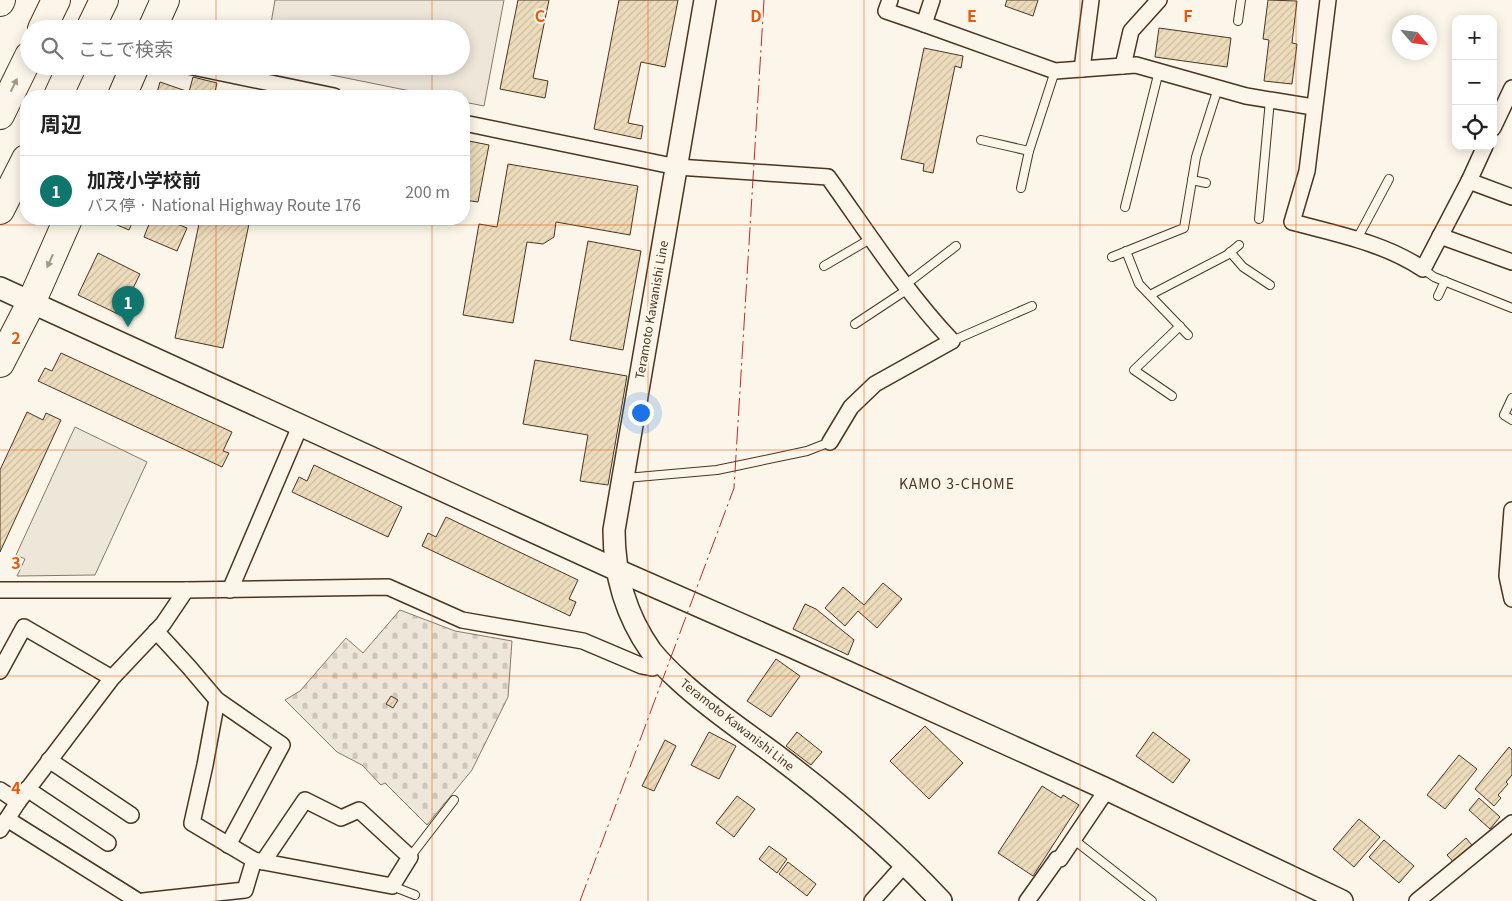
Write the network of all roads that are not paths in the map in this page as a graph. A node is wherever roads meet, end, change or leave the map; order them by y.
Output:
1 (56, 0) edge
2 (104, 0) edge
3 (164, 0) edge
4 (705, 0) edge
5 (890, 0) edge
6 (932, 0) edge
7 (1091, 0) edge
8 (1158, 0) edge
9 (1241, 0) edge
10 (1328, 0) edge
11 (46, 20) edge
12 (94, 20) edge
13 (156, 20) edge
14 (1238, 21) dead end
15 (924, 24) junction
16 (1123, 66) junction
17 (1082, 69) junction
18 (1056, 71) junction
19 (1160, 71) junction
20 (20, 74) edge
21 (68, 75) edge
22 (131, 75) edge
23 (232, 75) edge
24 (1218, 88) junction
25 (1512, 88) edge
26 (61, 90) edge
27 (125, 90) edge
28 (305, 90) edge
29 (1270, 100) junction
30 (1314, 107) junction
31 (0, 115) edge
32 (1497, 120) edge
33 (470, 124) edge
34 (981, 140) dead end
35 (1483, 150) edge
36 (1029, 151) junction
37 (677, 167) junction
38 (20, 171) edge
39 (1389, 179) dead end
40 (1192, 180) junction
41 (1469, 181) junction
42 (1206, 183) dead end
43 (1021, 188) dead end
44 (1512, 197) edge
45 (1125, 207) dead end
46 (0, 210) edge
47 (1258, 218) dead end
48 (64, 225) edge
49 (1440, 236) junction
50 (872, 238) junction
51 (1357, 239) junction
52 (1239, 244) dead end
53 (956, 246) dead end
54 (1126, 251) junction
55 (1230, 252) junction
56 (1112, 257) dead end
57 (1512, 262) edge
58 (824, 266) dead end
59 (1423, 269) junction
60 (1445, 281) junction
61 (1270, 285) dead end
62 (907, 287) junction
63 (14, 295) edge
64 (1150, 295) junction
65 (1438, 296) dead end
66 (1032, 306) dead end
67 (1512, 308) edge
68 (855, 324) dead end
69 (1180, 326) junction
70 (1188, 335) dead end
71 (952, 341) junction
72 (0, 363) edge
73 (1172, 396) dead end
74 (1512, 398) edge
75 (1512, 420) edge
76 (301, 424) junction
77 (830, 442) joint
78 (622, 478) junction
79 (1512, 510) edge
80 (617, 570) junction
81 (1509, 572) edge
82 (0, 590) edge
83 (186, 590) junction
84 (230, 590) junction
85 (1512, 599) edge
86 (156, 631) junction
87 (663, 665) junction
88 (0, 672) edge
89 (112, 678) junction
90 (217, 700) junction
91 (49, 760) junction
92 (1104, 788) junction
93 (28, 789) junction
94 (0, 790) edge
95 (454, 800) dead end
96 (18, 802) junction
97 (130, 815) dead end
98 (1512, 823) edge
99 (4, 824) edge
100 (1073, 838) junction
101 (108, 843) dead end
102 (228, 845) junction
103 (410, 857) junction
104 (258, 861) junction
105 (905, 864) junction
106 (392, 886) junction
107 (415, 894) dead end
108 (138, 901) edge
109 (143, 901) edge
110 (872, 901) edge
111 (940, 901) edge
112 (1027, 901) edge
113 (1152, 901) edge
114 (1342, 901) edge
115 (1417, 901) edge

1 - 11 highway
2 - 12 highway
3 - 13 highway
4 - 37 street, Teramoto Kawanishi Line
5 - 15 street
6 - 15 street
7 - 17 street
8 - 16 street
9 - 14 lane
10 - 30 street
15 - 18 street
16 - 17 street
16 - 19 street
17 - 18 street
18 - 36 lane
19 - 24 street
19 - 45 lane
31 -> 20 highway
21 - 26 highway
22 - 27 highway
23 - 28 street
24 - 29 street
24 - 40 lane
25 - 32 street
29 - 30 street
29 - 47 lane
30 - 51 street
33 - 37 street
34 - 36 lane
35 - 41 street
36 - 43 lane
37 - 50 street
37 - 78 street, Teramoto Kawanishi Line
38 - 46 highway
39 - 51 lane
40 - 42 lane
40 - 54 lane
41 - 44 street
41 - 49 street
48 -> 63 highway
49 - 57 street
49 - 59 street
50 - 58 lane
50 - 62 street
51 - 59 street
52 - 55 lane
53 - 62 lane
54 - 56 lane
54 - 64 lane
55 - 61 lane
55 - 64 lane
59 - 60 lane
60 - 65 lane
60 - 67 lane
62 - 68 lane
62 - 71 street
63 - 72 highway
63 - 76 street
64 - 69 lane
66 - 71 lane
69 - 70 lane
69 - 73 lane
71 - 77 street
74 - 75 lane
76 - 80 street
76 - 84 street
77 - 78 lane
78 - 80 street, Teramoto Kawanishi Line
79 - 81 street
80 - 87 street, Teramoto Kawanishi Line
80 - 92 street
81 - 85 street
82 - 83 street
83 - 84 street
83 - 86 street
84 - 87 street
86 - 89 street
86 - 90 street
87 - 105 street, Teramoto Kawanishi Line
88 - 89 street
89 - 91 street
90 - 102 street
90 - 102 street
91 - 93 street
91 - 97 street
92 - 100 street
92 - 114 street
93 - 96 street
93 - 101 street
94 - 96 street
95 - 103 lane
96 - 99 street
98 - 115 street
99 - 108 street
100 - 112 street
100 - 113 lane
102 - 104 street
103 - 104 street
103 - 106 street
104 - 106 street
104 - 109 street
105 - 110 street
105 - 111 street, Teramoto Kawanishi Line
106 - 107 lane

